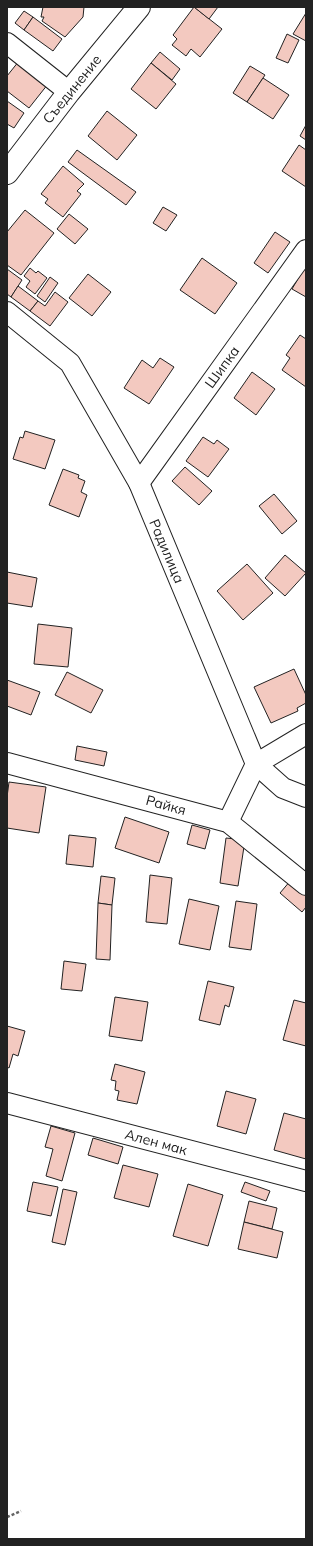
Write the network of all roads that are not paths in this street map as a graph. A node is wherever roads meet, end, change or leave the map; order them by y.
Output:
1 (139, 7) edge
2 (7, 43) edge
3 (68, 92) junction
4 (7, 173) edge
5 (306, 250) edge
6 (7, 312) edge
7 (138, 483) junction
8 (306, 734) edge
9 (7, 763) edge
10 (256, 764) junction
11 (306, 797) edge
12 (228, 822) junction
13 (306, 885) edge
14 (7, 1103) edge
15 (306, 1182) edge

1 - 3 street, Съединение
2 - 3 street
3 - 4 street, Съединение
5 - 7 street, Шипка
6 - 7 street, Радилица
7 - 10 street, Радилица
8 - 10 street
9 - 12 street, Райкя
10 - 11 street, Радилица
10 - 12 street
12 - 13 street, Райкя
14 - 15 street, Ален мак

